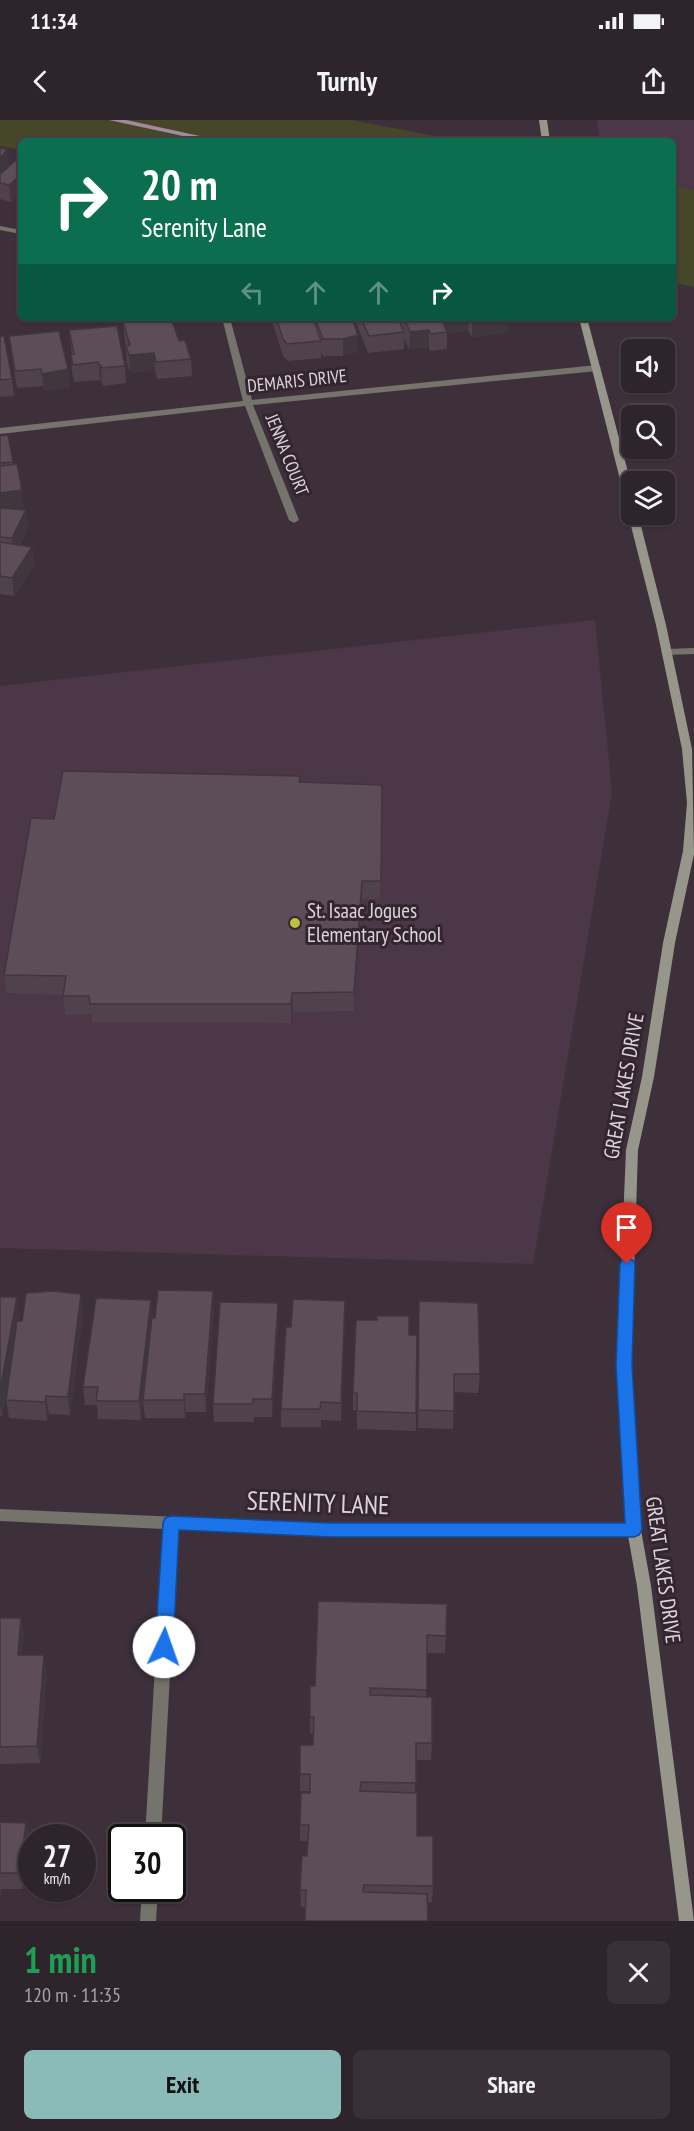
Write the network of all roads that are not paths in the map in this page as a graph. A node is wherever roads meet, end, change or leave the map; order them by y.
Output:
1 (543, 120) edge
2 (546, 138) edge
3 (0, 228) edge
4 (18, 231) edge
5 (227, 321) edge
6 (584, 321) edge
7 (597, 368) junction
8 (248, 403) junction
9 (0, 431) edge
10 (623, 471) edge
11 (294, 520) dead end
12 (636, 525) edge
13 (666, 651) junction
14 (694, 651) edge
15 (0, 1515) edge
16 (171, 1523) junction
17 (634, 1530) junction
18 (154, 1824) edge
19 (149, 1902) edge
20 (148, 1921) edge
21 (687, 1921) edge

1 - 2 street
3 - 4 street
5 - 8 street, JENNA COURT
6 - 7 street
7 - 8 street, DEMARIS DRIVE
7 - 10 street
8 - 9 street, DEMARIS DRIVE
8 - 11 street, JENNA COURT
12 - 13 street, GREAT LAKES DRIVE
13 - 14 street
13 - 17 street, GREAT LAKES DRIVE
15 - 16 street, SERENITY LANE
16 - 17 street, SERENITY LANE
16 - 18 street
17 - 21 street, GREAT LAKES DRIVE
19 - 20 street

